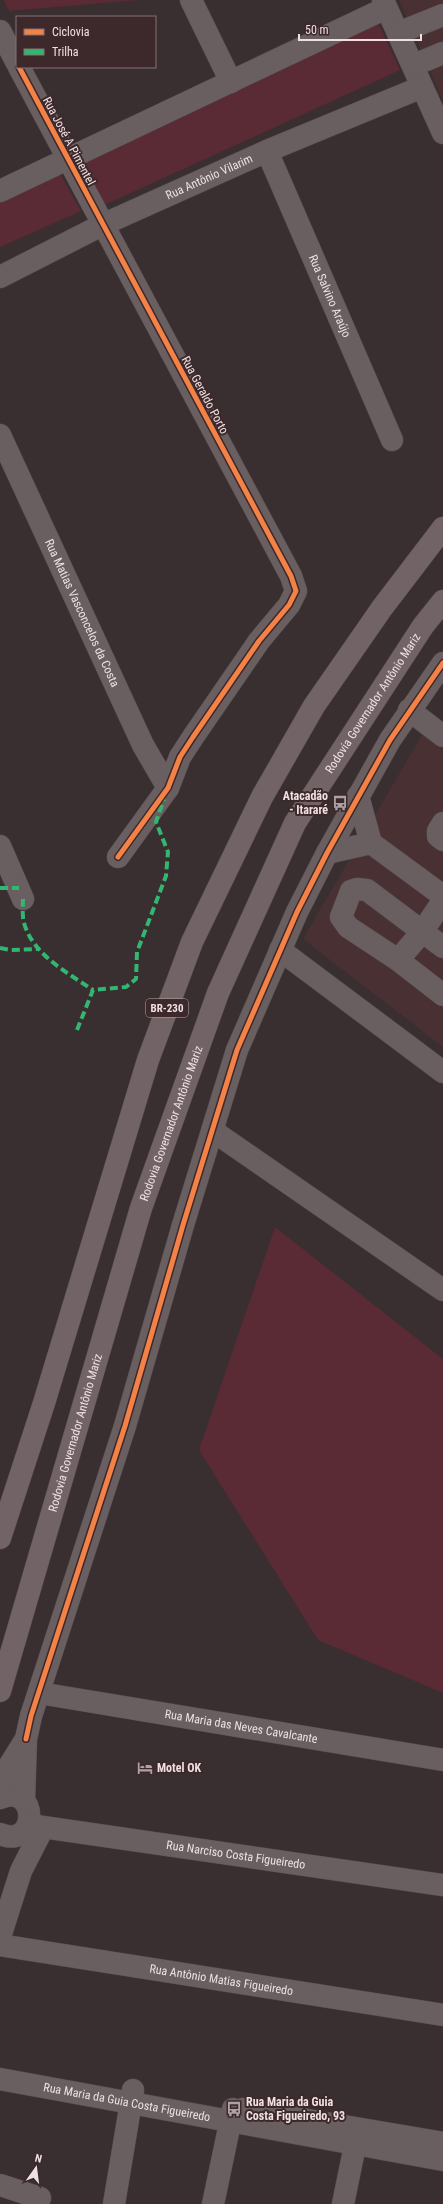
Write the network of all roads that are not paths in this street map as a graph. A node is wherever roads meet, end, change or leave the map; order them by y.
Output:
1 (191, 0) edge
2 (384, 4) edge
3 (443, 15) edge
4 (0, 30) edge
5 (398, 33) junction
6 (443, 53) edge
7 (16, 61) edge
8 (414, 65) junction
9 (20, 68) edge
10 (231, 82) junction
11 (422, 87) junction
12 (443, 133) edge
13 (268, 151) junction
14 (67, 160) junction
15 (0, 191) edge
16 (102, 225) junction
17 (0, 277) edge
18 (0, 435) edge
19 (392, 440) dead end
20 (443, 528) edge
21 (443, 601) edge
22 (443, 663) edge
23 (409, 710) junction
24 (443, 736) edge
25 (168, 788) junction
26 (358, 796) junction
27 (443, 823) edge
28 (443, 840) edge
29 (371, 843) junction
30 (0, 846) edge
31 (327, 853) junction
32 (118, 857) dead end
33 (14, 892) edge
34 (443, 896) edge
35 (443, 901) edge
36 (422, 932) junction
37 (443, 947) edge
38 (280, 950) junction
39 (398, 960) junction
40 (443, 995) edge
41 (443, 1072) edge
42 (213, 1131) junction
43 (443, 1290) edge
44 (0, 1538) edge
45 (0, 1691) edge
46 (39, 1693) junction
47 (443, 1760) edge
48 (9, 1798) edge
49 (17, 1834) edge
50 (443, 1885) edge
51 (0, 1937) edge
52 (0, 1945) edge
53 (443, 2015) edge
54 (0, 2063) edge
55 (0, 2079) edge
56 (132, 2097) junction
57 (231, 2115) junction
58 (357, 2136) junction
59 (443, 2143) edge
60 (443, 2160) edge
61 (0, 2185) edge
62 (40, 2198) dead end
63 (114, 2204) edge
64 (213, 2204) edge
65 (343, 2204) edge

1 - 10 street
2 - 5 street
2 - 10 street
3 - 5 street
4 - 7 street
5 - 8 street
6 - 8 street
8 - 11 street
9 - 14 street, Rua José A Pimentel
10 - 14 street
11 - 12 street
11 - 13 street, Rua Antônio Vilarim
13 - 16 street, Rua Antônio Vilarim
13 - 19 street, Rua Salvino Araújo
14 - 15 street
14 - 16 street, Rua José A Pimentel
16 - 17 street, Rua Antônio Vilarim
16 - 25 street, Rua Geraldo Porto
18 - 25 street, Rua Matias Vasconcelos da Costa
20 - 44 highway, BR-230
21 - 45 highway, Rodovia Governador Antônio Mariz
22 - 23 street
23 - 24 street
23 - 26 street
25 - 32 street
26 - 29 street
26 - 31 street
27 - 28 street
29 - 31 street
29 - 34 street
30 - 33 street
31 - 38 street
35 - 36 street
36 - 37 street
36 - 39 street
36 - 39 street
38 - 41 street
38 - 42 street
39 - 40 street
42 - 43 street
42 - 46 street
46 - 47 street, Rua Maria das Neves Cavalcante
46 - 48 street
48 - 49 street
49 - 50 street, Rua Narciso Costa Figueiredo
49 - 51 street
52 - 53 street, Rua Antônio Matias Figueiredo
54 - 56 street, Rua Maria da Guia Costa Figueiredo
55 - 56 street, Rua Maria da Guia Costa Figueiredo
56 - 57 street, Rua Maria da Guia Costa Figueiredo
56 - 63 street
57 - 58 street, Rua Maria da Guia Costa Figueiredo
57 - 64 street
58 - 59 street, Rua Maria da Guia Costa Figueiredo
58 - 60 street, Rua Maria da Guia Costa Figueiredo
58 - 65 street
61 - 62 street

